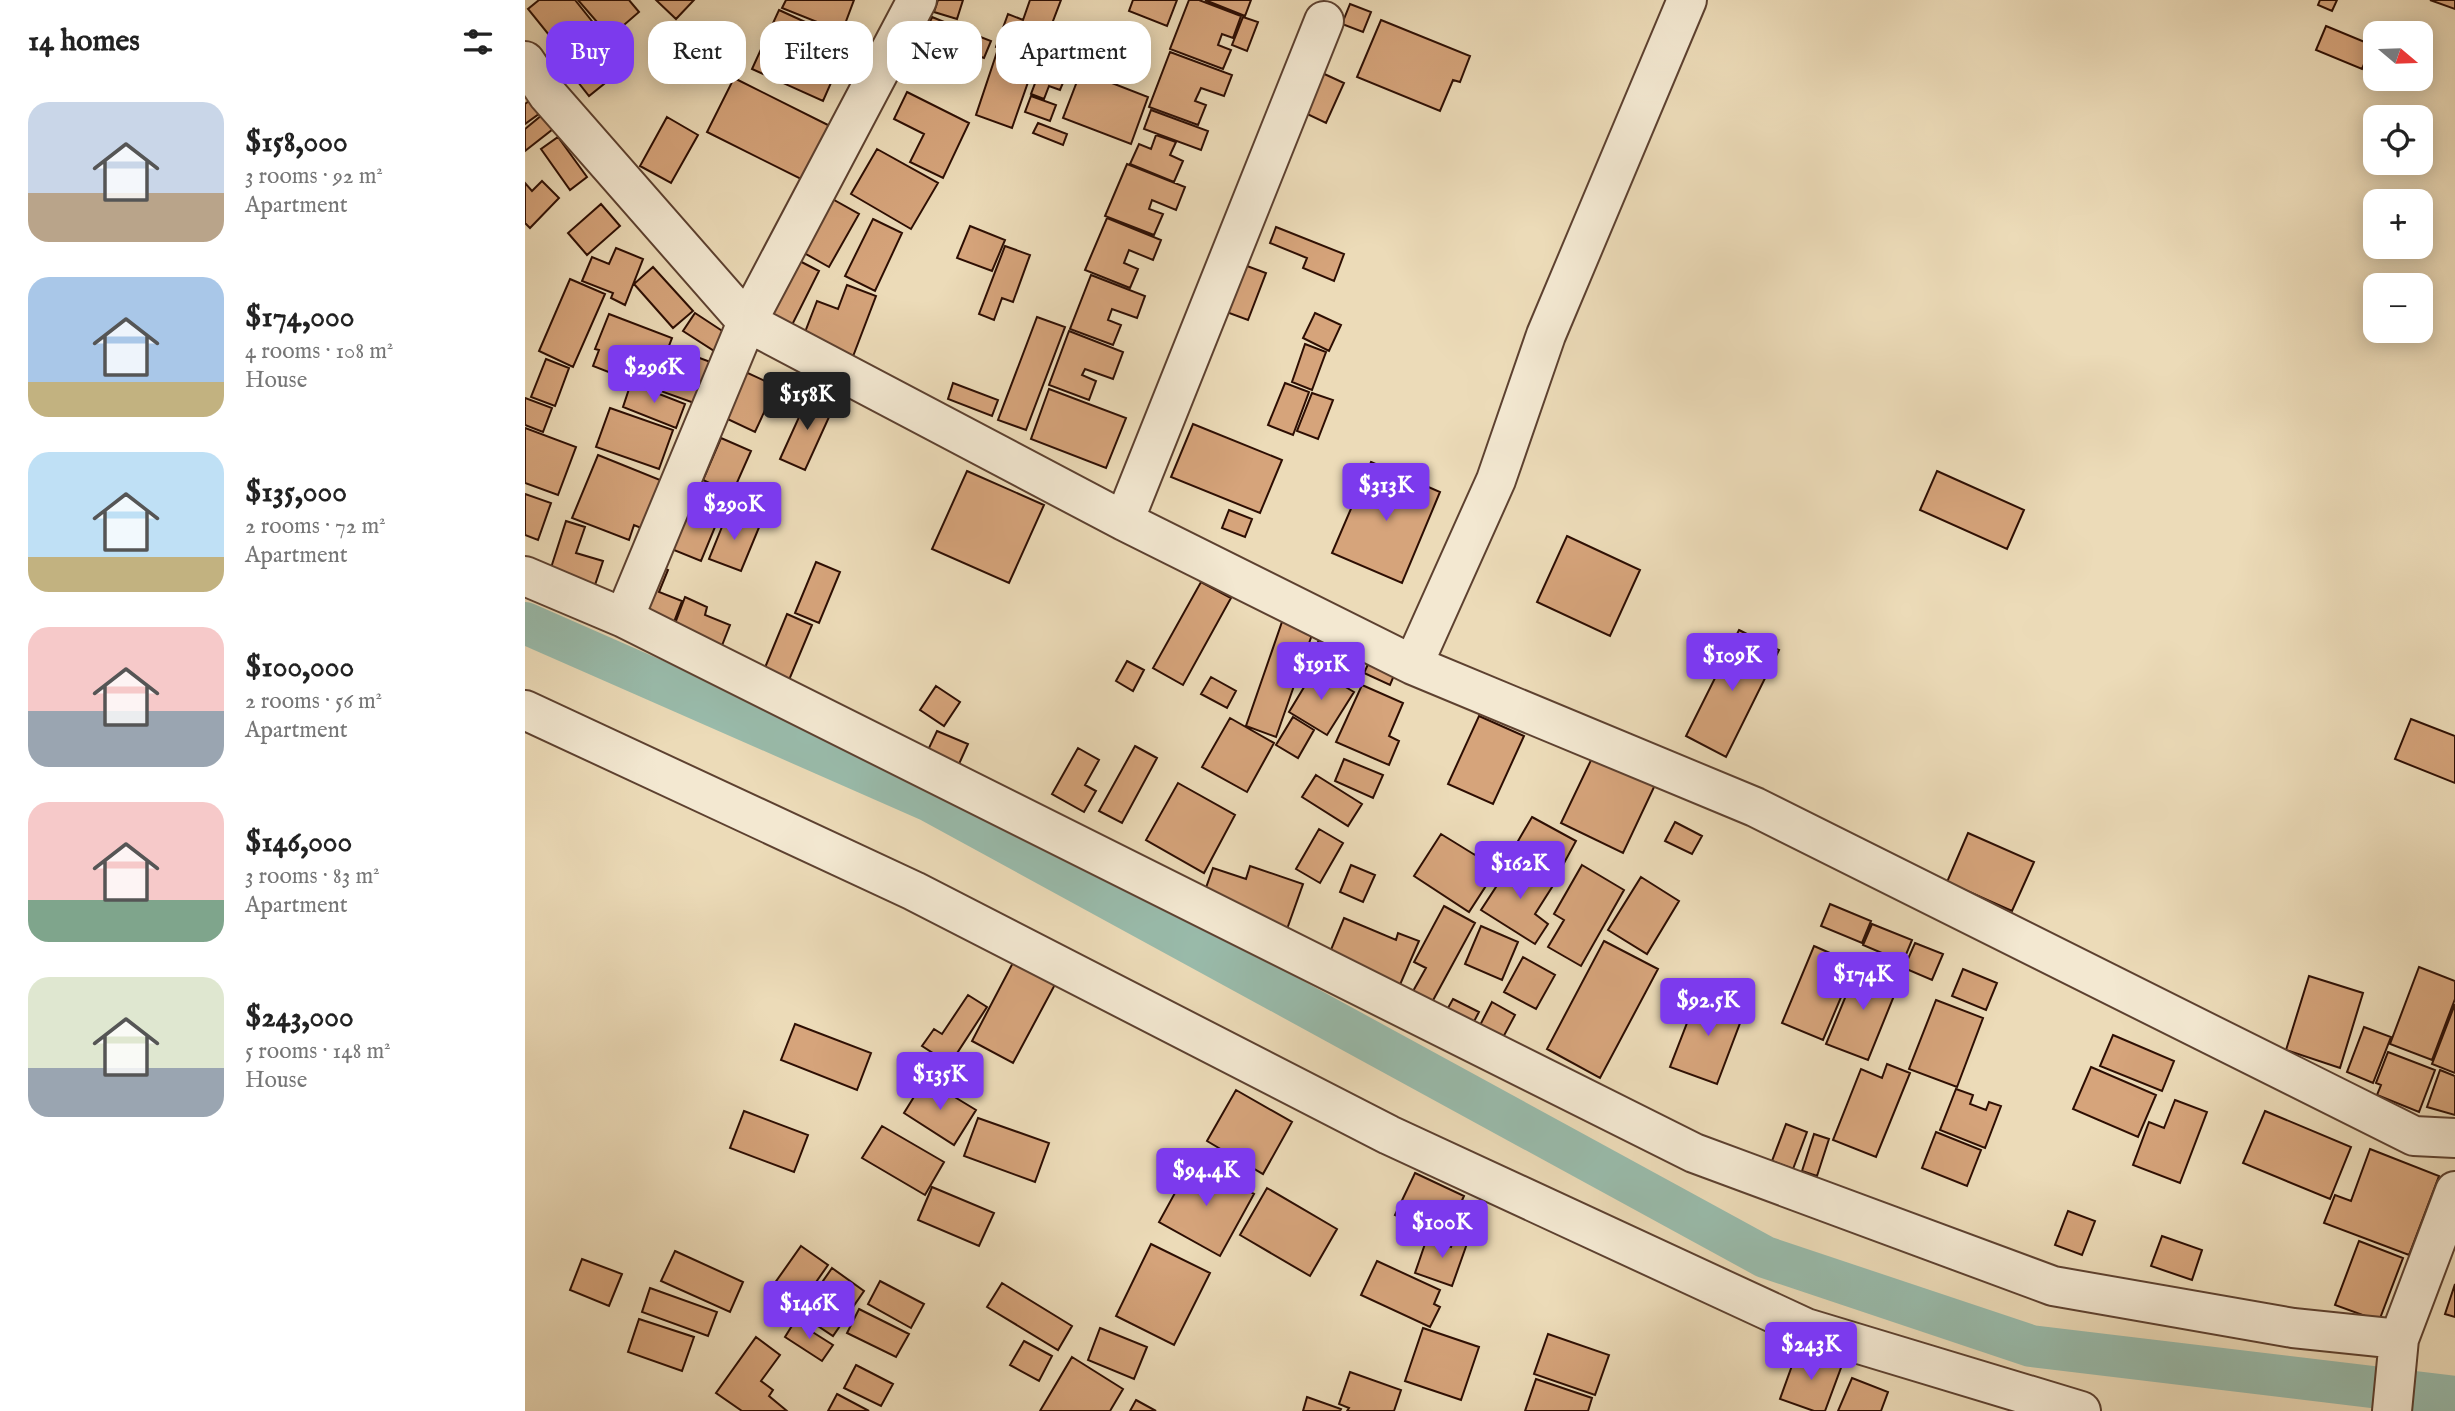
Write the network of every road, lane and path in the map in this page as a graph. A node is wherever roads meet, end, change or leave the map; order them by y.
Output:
1 (917, 0) edge
2 (1686, 0) edge
3 (1324, 21) dead end
4 (525, 61) edge
5 (747, 322) junction
6 (1124, 522) junction
7 (525, 576) edge
8 (624, 618) junction
9 (1413, 665) junction
10 (525, 710) edge
11 (2455, 1138) edge
12 (2455, 1191) edge
13 (2399, 1339) junction
14 (2393, 1404) edge
15 (2081, 1411) edge

1 - 5 street
2 - 9 street
3 - 6 street
4 - 5 street
5 - 6 street
5 - 8 street
6 - 9 street
7 - 8 street
8 - 13 street
9 - 11 street
10 - 15 street
12 - 13 street
13 - 14 street

